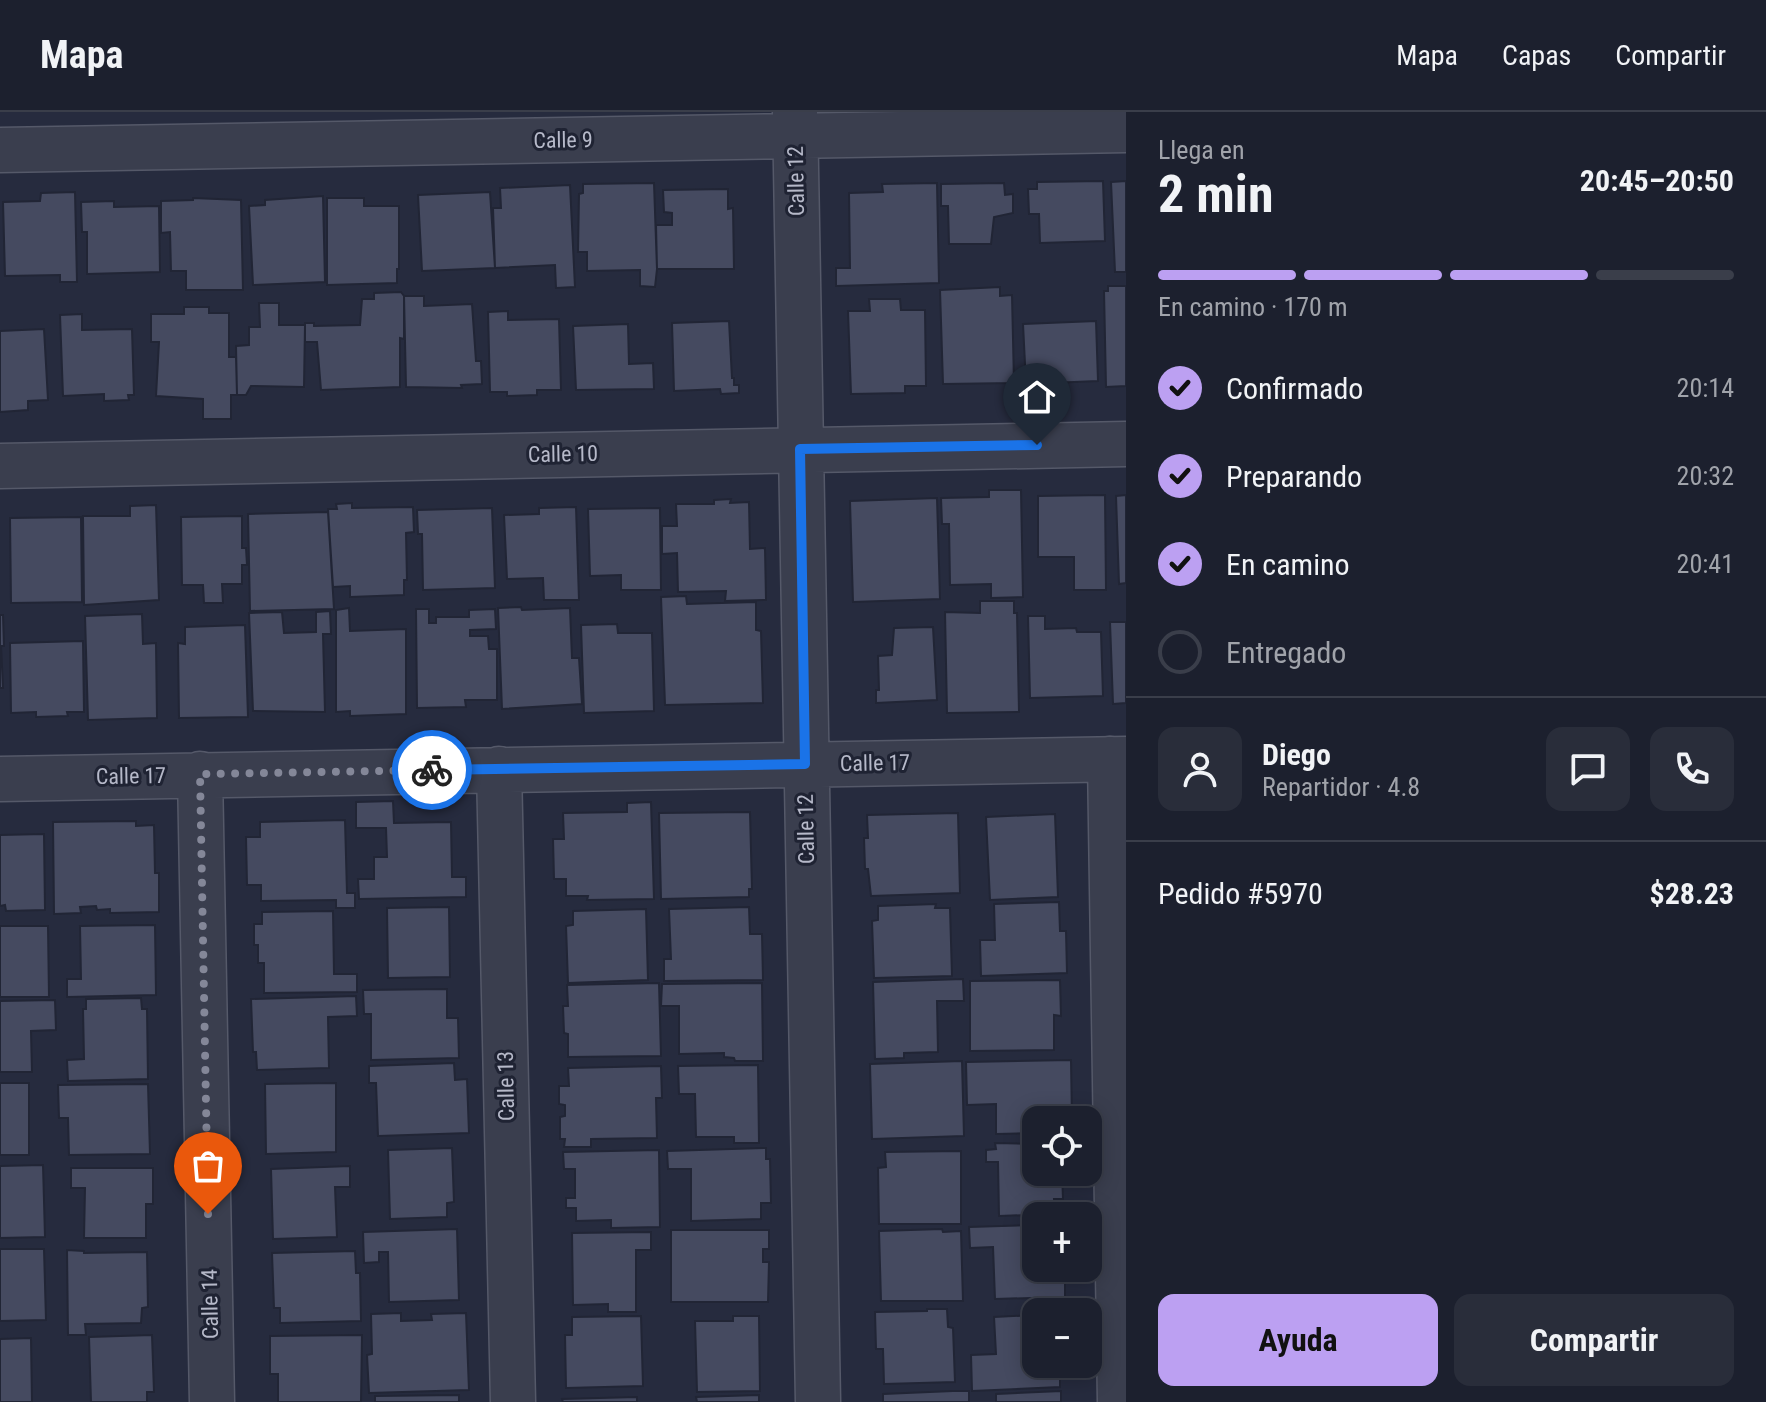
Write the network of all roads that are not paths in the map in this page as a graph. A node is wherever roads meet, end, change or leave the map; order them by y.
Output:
1 (795, 124) edge
2 (1126, 130) edge
3 (0, 150) edge
4 (1126, 444) edge
5 (800, 449) junction
6 (0, 466) edge
7 (1118, 759) edge
8 (805, 764) junction
9 (499, 769) junction
10 (200, 774) junction
11 (0, 779) edge
12 (212, 1402) edge
13 (513, 1402) edge
14 (818, 1402) edge
15 (1120, 1402) edge

1 - 2 street, Calle 9
1 - 3 street, Calle 9
1 - 5 street, Calle 12
4 - 5 street, Calle 10
5 - 6 street, Calle 10
5 - 8 street, Calle 12
7 - 8 street, Calle 17
7 - 15 street
8 - 9 street, Calle 17
8 - 14 street, Calle 12
9 - 10 street, Calle 17
9 - 13 street, Calle 13
10 - 11 street, Calle 17
10 - 12 street, Calle 14

